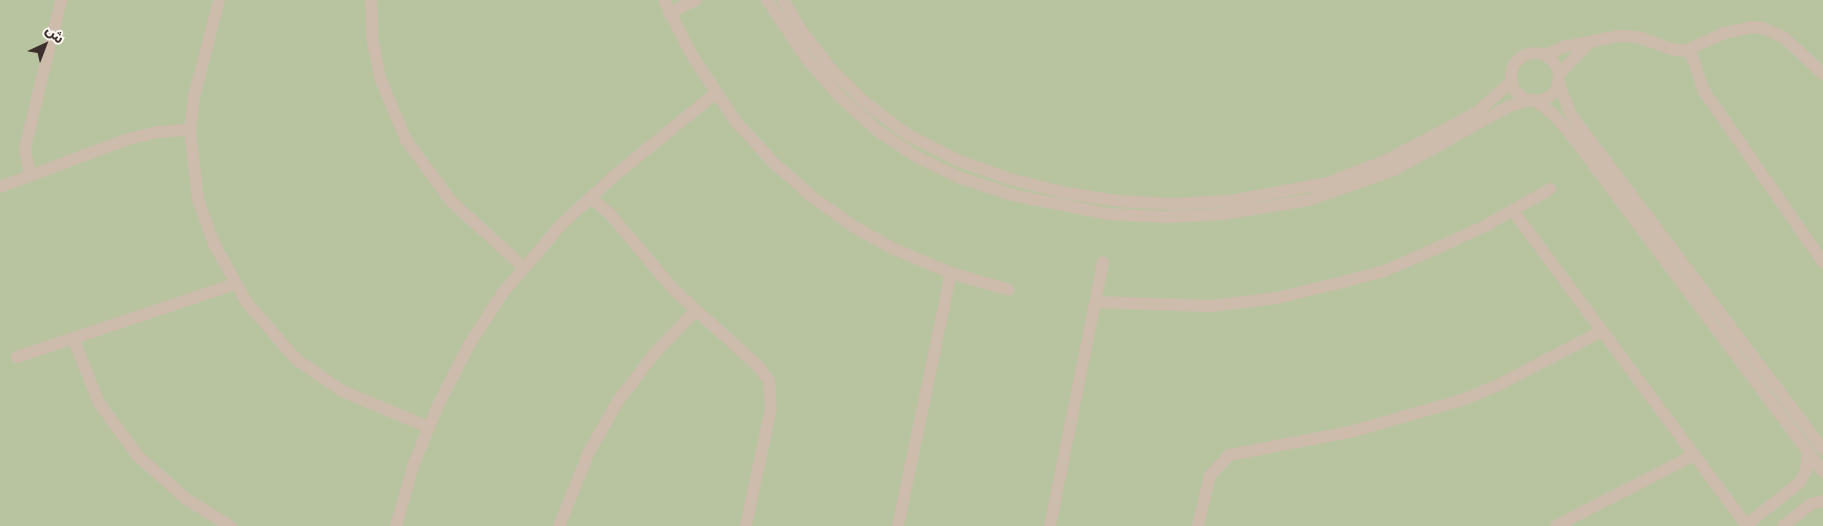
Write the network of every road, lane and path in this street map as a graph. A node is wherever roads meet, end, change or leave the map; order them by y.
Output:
1 (61, 0) edge
2 (219, 0) edge
3 (371, 0) edge
4 (664, 0) edge
5 (696, 0) edge
6 (767, 0) edge
7 (783, 0) edge
8 (669, 13) junction
9 (1589, 43) junction
10 (1690, 50) junction
11 (1545, 55) junction
12 (1823, 74) edge
13 (1558, 78) junction
14 (1512, 81) junction
15 (716, 93) junction
16 (1532, 100) junction
17 (190, 130) junction
18 (30, 176) junction
19 (0, 187) edge
20 (1550, 190) dead end
21 (591, 198) junction
22 (1513, 211) junction
23 (1104, 262) dead end
24 (1823, 262) edge
25 (524, 267) junction
26 (951, 273) junction
27 (235, 284) junction
28 (1009, 290) dead end
29 (1095, 302) junction
30 (695, 312) junction
31 (1602, 331) junction
32 (73, 338) junction
33 (16, 357) dead end
34 (428, 427) junction
35 (1823, 450) edge
36 (1808, 451) junction
37 (1694, 455) junction
38 (1823, 471) edge
39 (1823, 501) edge
40 (1746, 525) edge
41 (230, 526) edge
42 (396, 526) edge
43 (559, 526) edge
44 (746, 526) edge
45 (898, 526) edge
46 (1050, 526) edge
47 (1198, 526) edge
48 (1556, 526) edge
49 (1783, 526) edge

1 - 18 street
2 - 17 street
3 - 25 street
4 - 8 street
5 - 8 street
6 - 16 street
7 - 14 street
8 - 15 street
9 - 10 street
9 - 11 street
9 - 13 street
10 - 12 street
10 - 24 street
11 - 13 street
11 - 14 street
13 - 16 street
13 - 35 street
14 - 16 street
15 - 21 street
15 - 26 street
16 - 36 street
17 - 18 street
17 - 27 street
18 - 19 street
20 - 22 street
21 - 25 street
21 - 30 street
22 - 29 street
22 - 31 street
23 - 29 street
25 - 34 street
26 - 28 street
26 - 45 street
27 - 32 street
27 - 34 street
29 - 46 street
30 - 43 street
30 - 44 street
31 - 37 street
31 - 47 street
32 - 33 street
32 - 41 street
34 - 42 street
36 - 38 street
36 - 40 street
37 - 40 street
37 - 48 street
39 - 49 street

